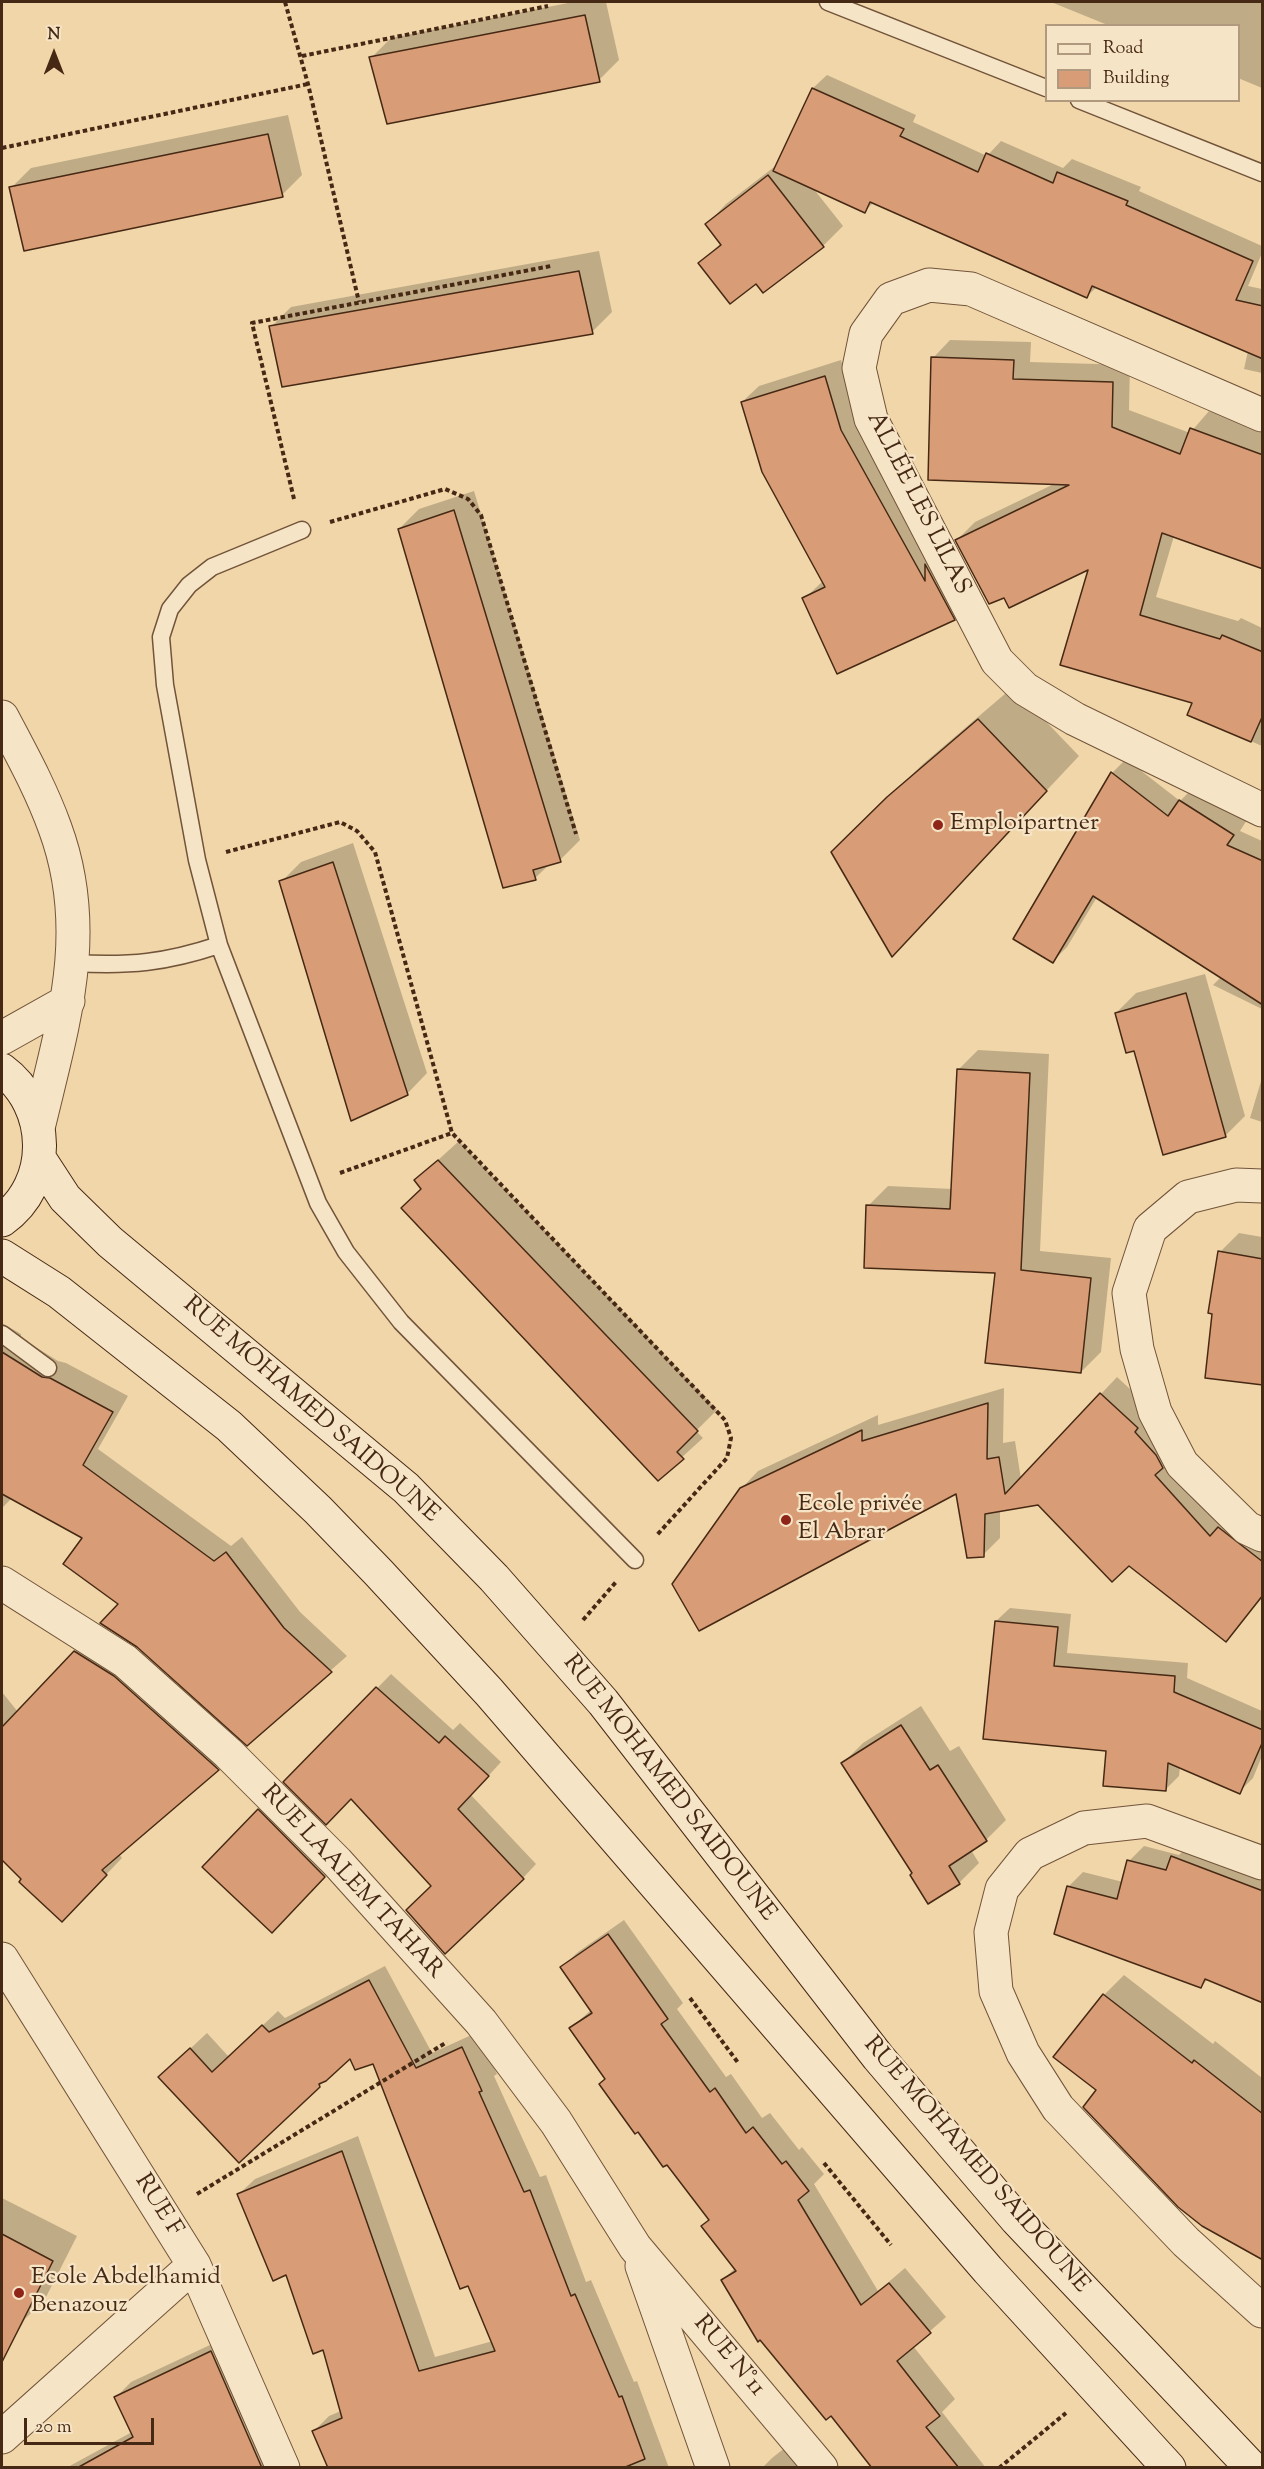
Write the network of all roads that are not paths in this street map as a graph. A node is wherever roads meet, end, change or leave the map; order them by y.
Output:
1 (828, 2) edge
2 (1045, 87) edge
3 (1084, 102) edge
4 (1263, 173) edge
5 (1263, 415) edge
6 (302, 530) road end
7 (2, 717) edge
8 (1263, 810) edge
9 (219, 945) junction
10 (74, 963) junction
11 (68, 1001) junction
12 (2, 1038) edge
13 (2, 1070) edge
14 (39, 1124) junction
15 (39, 1158) junction
16 (1263, 1186) edge
17 (2, 1220) edge
18 (2, 1256) edge
19 (2, 1334) edge
20 (48, 1368) dead end
21 (1263, 1534) edge
22 (635, 1560) road end
23 (2, 1583) edge
24 (1263, 1863) edge
25 (2, 1959) edge
26 (635, 2247) junction
27 (194, 2265) junction
28 (1263, 2311) edge
29 (2, 2437) edge
30 (283, 2468) edge
31 (713, 2468) edge
32 (821, 2468) edge
33 (1169, 2468) edge
34 (1251, 2468) edge

1 - 2 lane
3 - 4 lane
5 - 8 street, ALLÉE LES LILAS
6 - 9 lane
7 - 10 street
9 - 10 lane
9 - 22 lane
10 - 11 street
11 - 12 street
11 - 14 street
13 - 14 street
14 - 15 street
15 - 17 street
15 - 34 street, RUE MOHAMED SAIDOUNE
16 - 21 street
18 - 33 street
19 - 20 lane
23 - 26 street, RUE LAALEM TAHAR
24 - 28 street
25 - 27 street, RUE F
26 - 31 street
26 - 32 street, RUE N°11
27 - 29 street
27 - 30 street, RUE F

